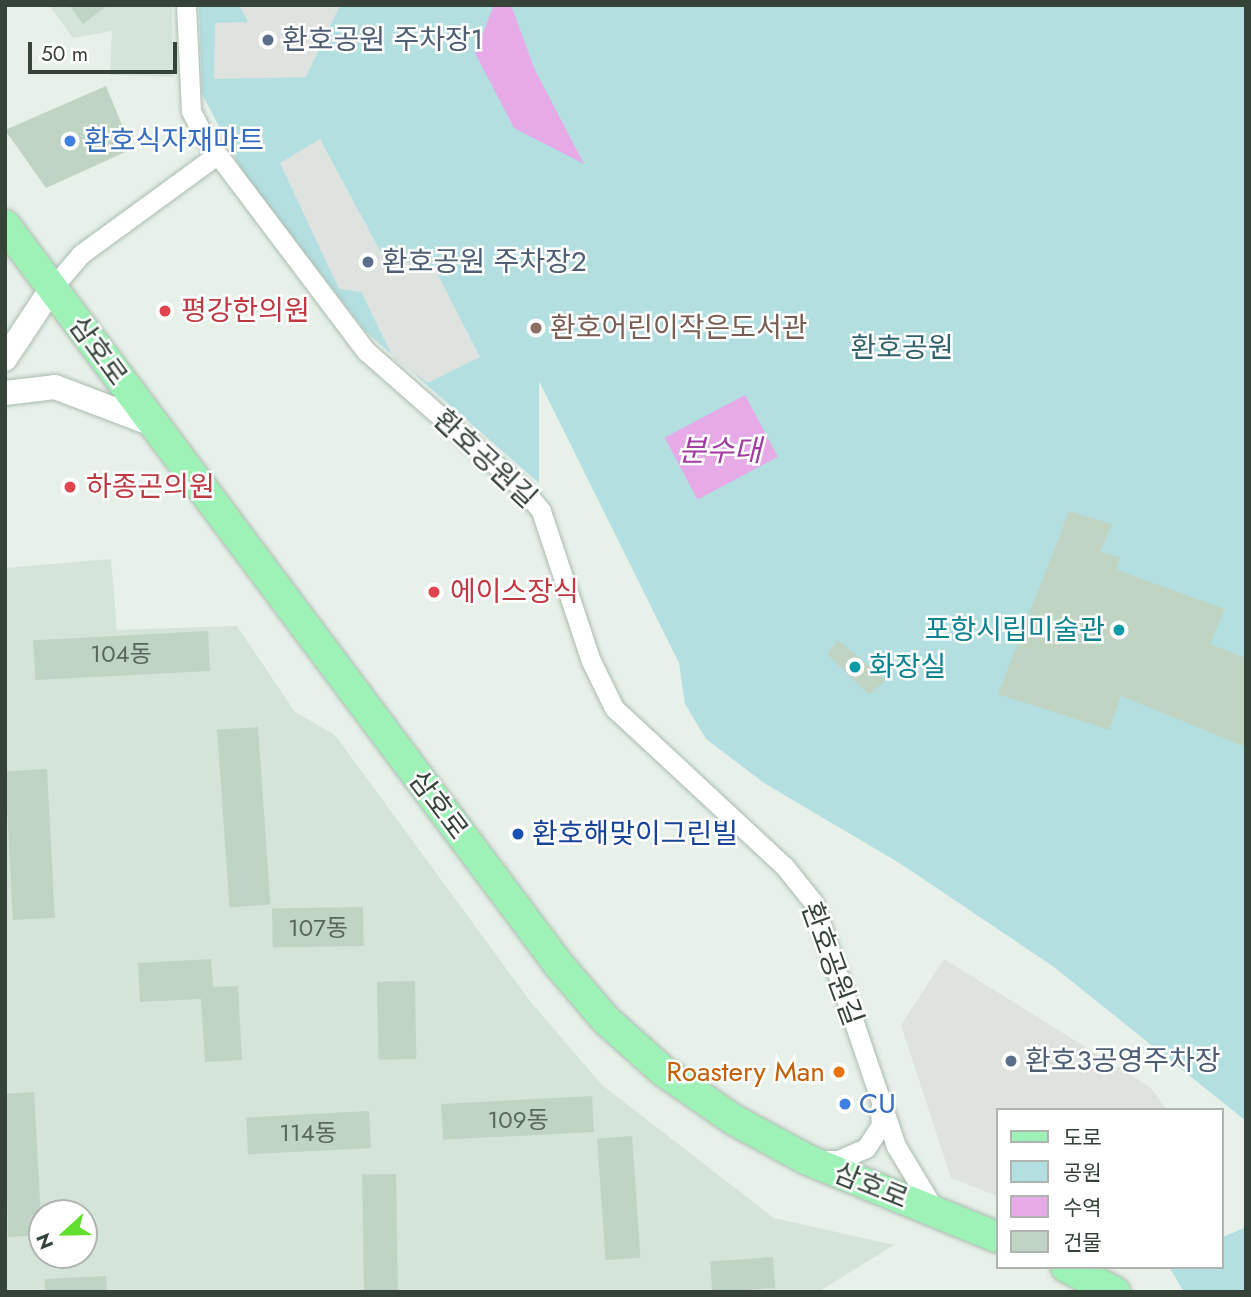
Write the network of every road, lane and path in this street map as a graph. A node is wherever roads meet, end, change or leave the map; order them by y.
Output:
1 (186, 5) edge
2 (217, 155) junction
3 (5, 225) edge
4 (52, 288) junction
5 (5, 359) edge
6 (5, 393) edge
7 (150, 423) junction
8 (880, 1104) junction
9 (808, 1160) junction
10 (936, 1212) junction
11 (996, 1237) edge
12 (1070, 1269) edge
13 (1115, 1292) edge

1 - 2 street, 환호공원길
2 - 4 street
2 - 8 street, 환호공원길
3 - 4 main road, 삼호로
4 - 5 street
4 - 7 main road, 삼호로
6 - 7 street
7 - 9 main road, 삼호로
8 - 9 street
8 - 10 street, 환호공원길
9 - 10 main road, 삼호로
10 - 11 main road, 삼호로
12 - 13 main road

